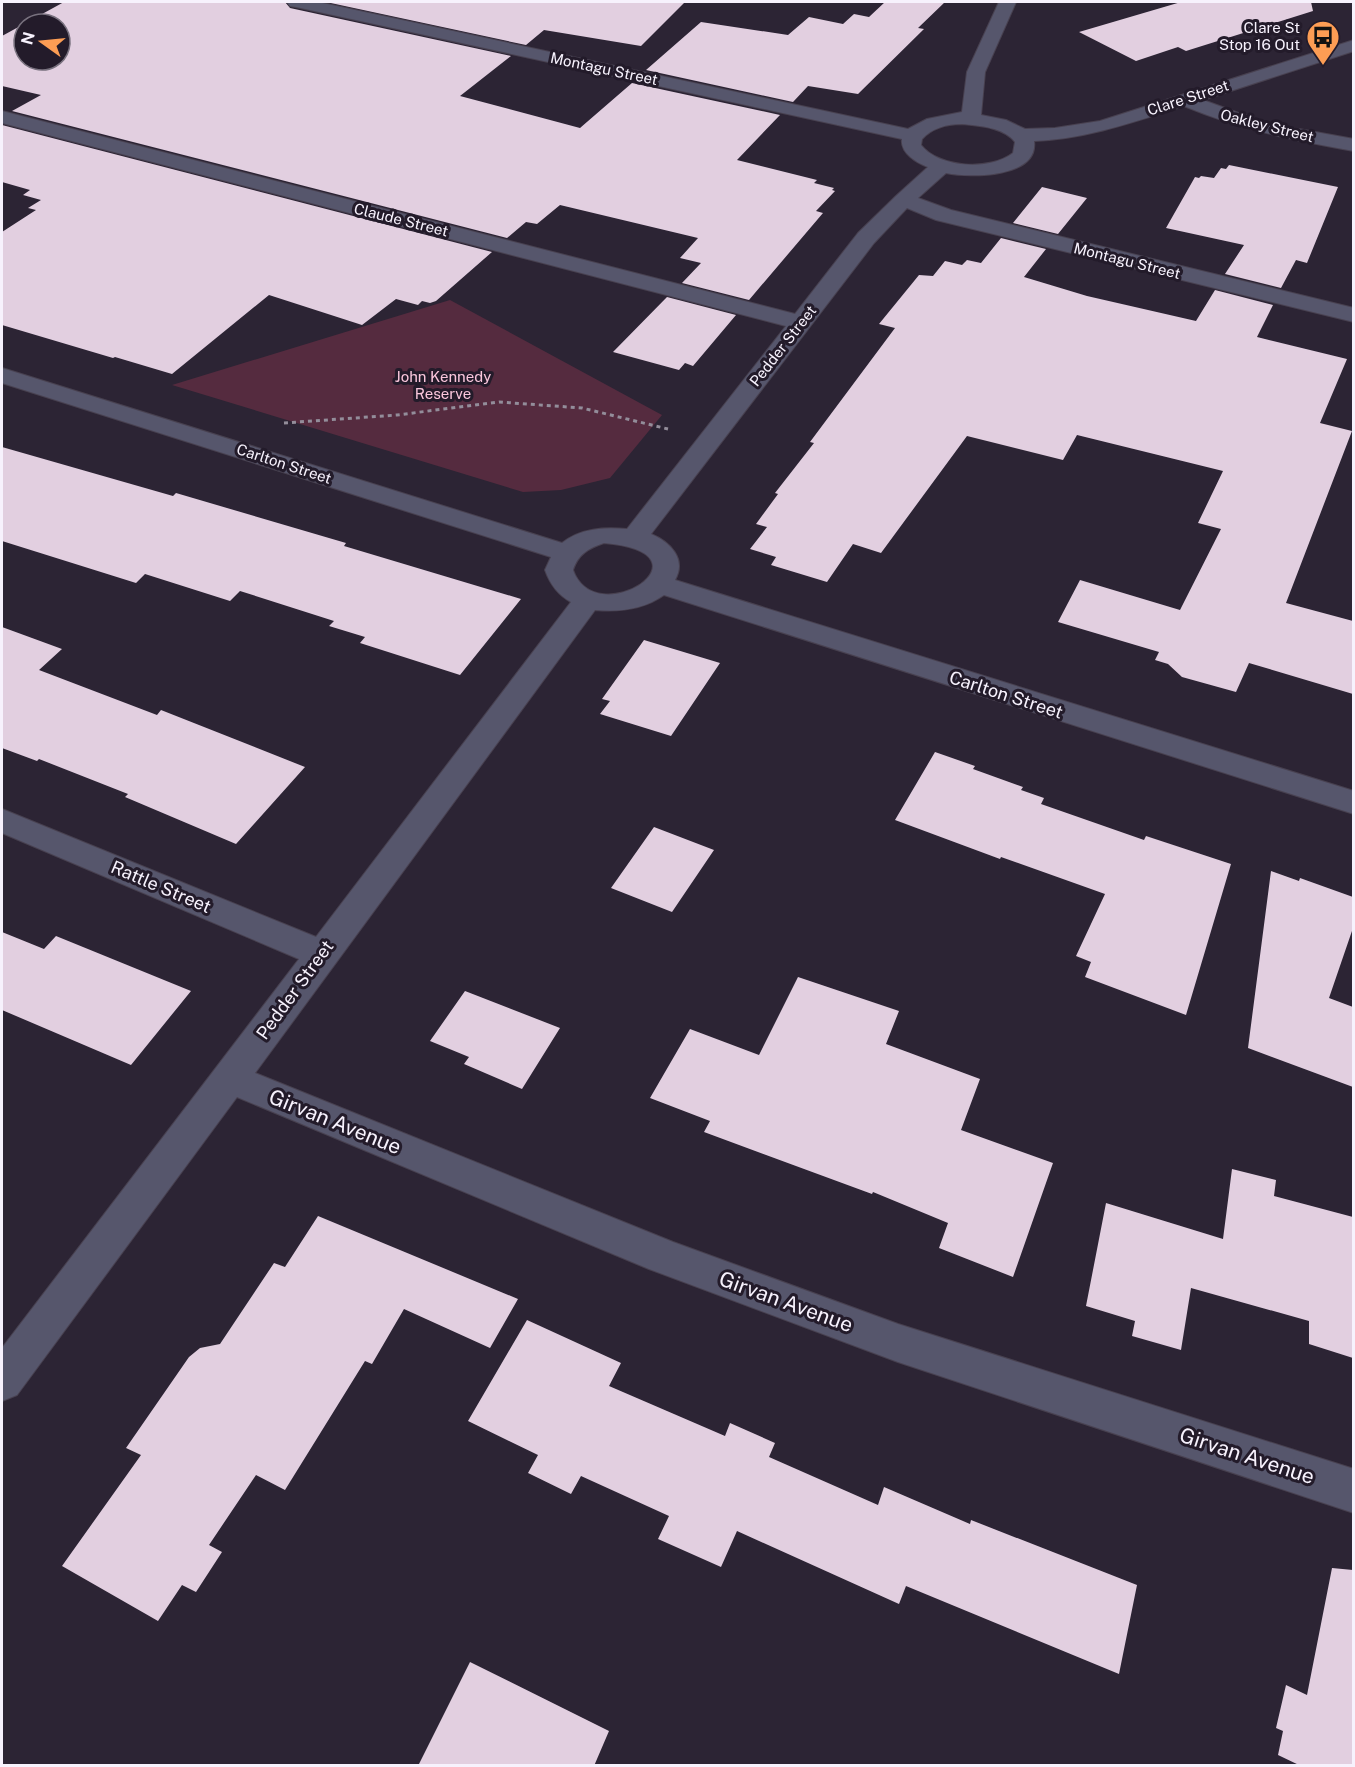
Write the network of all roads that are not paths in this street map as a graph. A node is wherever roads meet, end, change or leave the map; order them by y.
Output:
1 (296, 2) edge
2 (1007, 2) edge
3 (1353, 45) edge
4 (1184, 99) junction
5 (2, 117) edge
6 (971, 118) junction
7 (1020, 135) junction
8 (913, 136) junction
9 (1353, 145) edge
10 (943, 165) junction
11 (903, 200) junction
12 (1353, 315) edge
13 (801, 323) junction
14 (2, 375) edge
15 (635, 537) junction
16 (566, 553) junction
17 (660, 585) junction
18 (588, 599) junction
19 (1353, 803) edge
20 (2, 820) edge
21 (321, 954) junction
22 (231, 1079) junction
23 (2, 1381) edge
24 (1353, 1491) edge

1 - 8 street, Montagu Street
2 - 6 street
3 - 4 street, Clare Street
4 - 7 street, Clare Street
4 - 9 street, Oakley Street
5 - 13 street, Claude Street
6 - 7 street
6 - 8 street
7 - 10 street
8 - 10 street
10 - 11 street, Pedder Street
11 - 12 street, Montagu Street
11 - 13 street, Pedder Street
13 - 15 street, Pedder Street
14 - 16 street, Carlton Street
15 - 16 street
15 - 17 street
16 - 18 street
17 - 18 street
17 - 19 street, Carlton Street
18 - 21 street, Pedder Street
20 - 21 street, Rattle Street
21 - 22 street, Pedder Street
22 - 23 street, Pedder Street
22 - 24 street, Girvan Avenue

